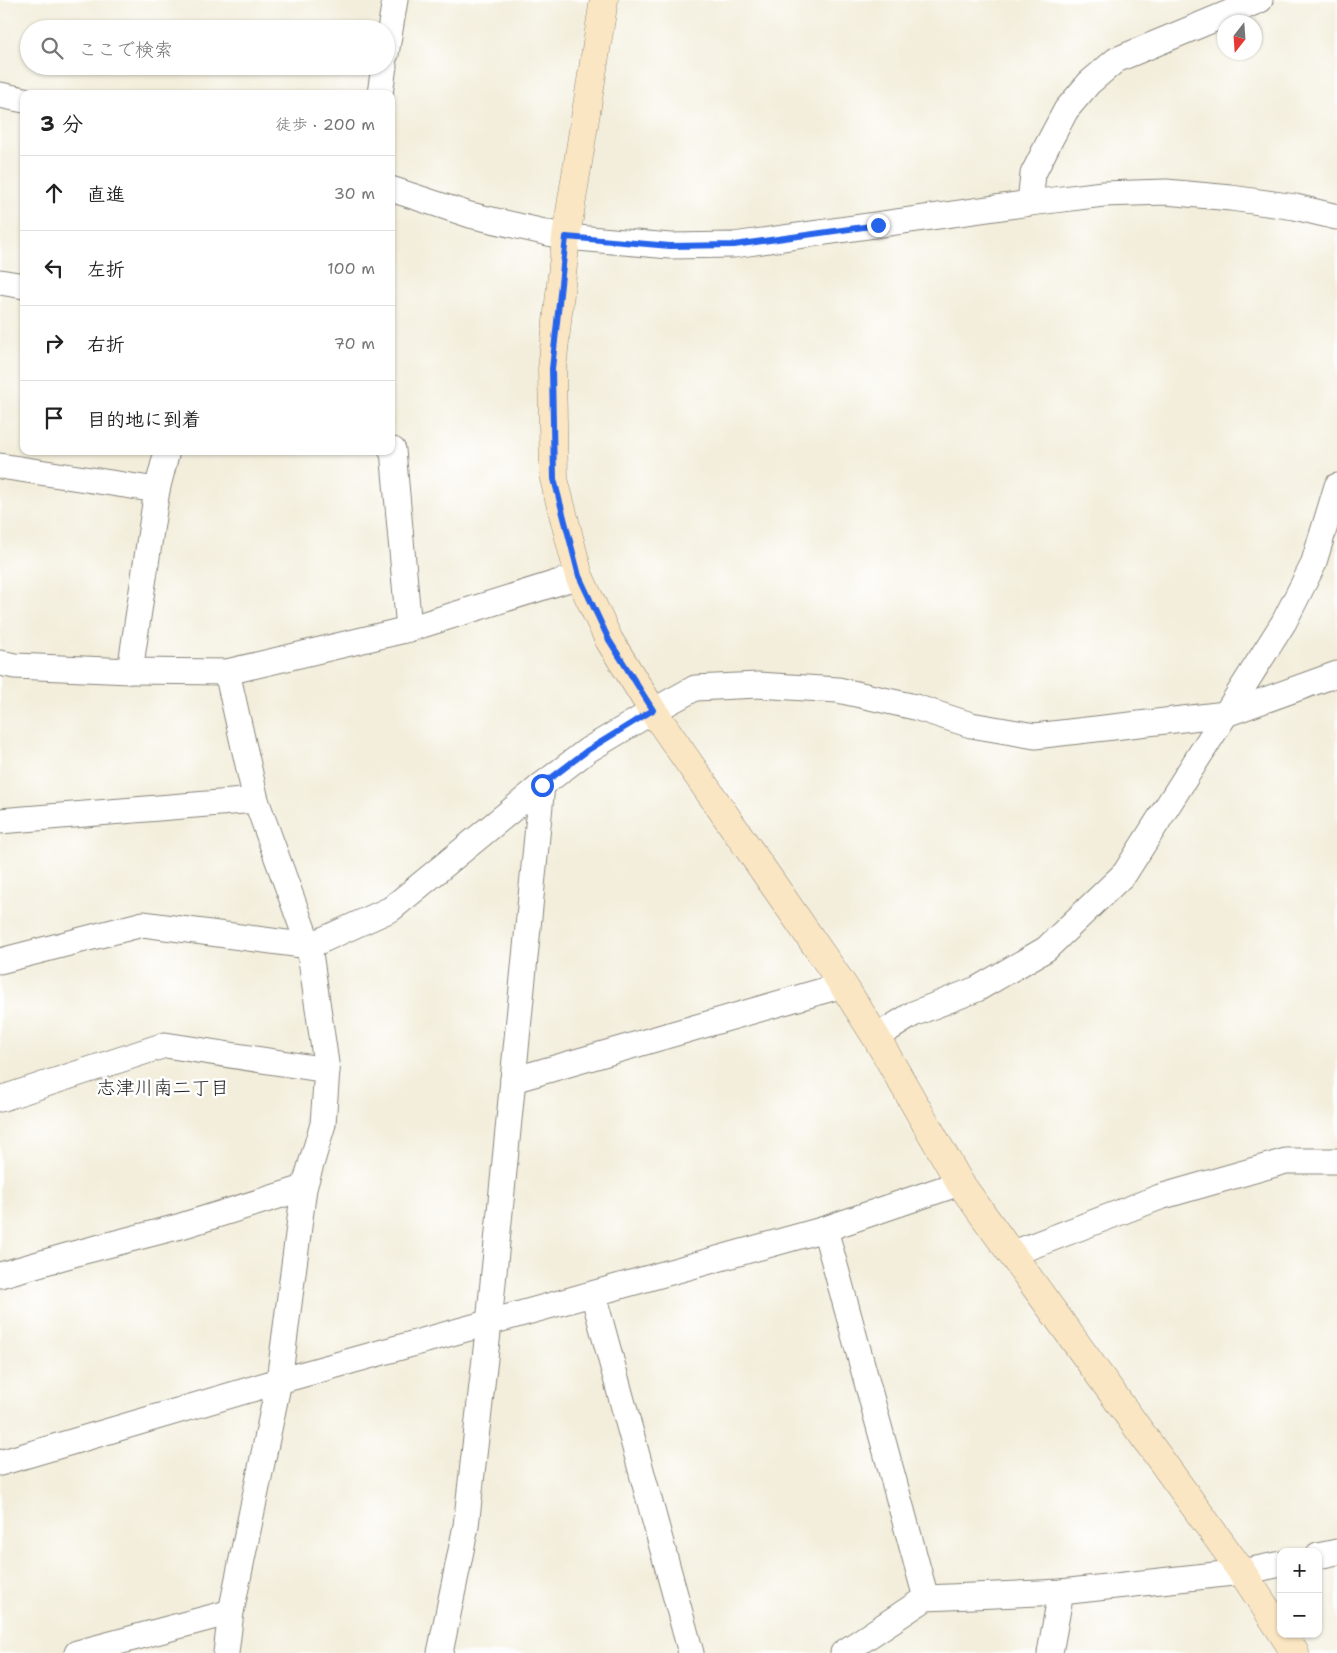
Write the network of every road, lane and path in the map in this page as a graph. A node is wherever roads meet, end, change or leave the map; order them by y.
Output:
1 (395, 0) edge
2 (604, 0) edge
3 (1260, 0) edge
4 (392, 20) edge
5 (383, 75) edge
6 (381, 90) edge
7 (0, 95) edge
8 (20, 99) edge
9 (395, 190) edge
10 (1030, 203) junction
11 (1337, 217) edge
12 (566, 237) junction
13 (0, 282) edge
14 (20, 285) edge
15 (166, 455) edge
16 (393, 455) edge
17 (0, 466) edge
18 (1337, 486) edge
19 (157, 490) junction
20 (579, 576) junction
21 (409, 629) junction
22 (0, 663) edge
23 (130, 671) junction
24 (227, 672) junction
25 (1337, 674) edge
26 (653, 710) junction
27 (1226, 714) junction
28 (542, 785) junction
29 (256, 800) junction
30 (0, 821) edge
31 (309, 946) junction
32 (0, 961) edge
33 (843, 985) junction
34 (876, 1037) junction
35 (327, 1070) junction
36 (513, 1080) junction
37 (0, 1099) edge
38 (1337, 1161) edge
39 (960, 1183) junction
40 (304, 1188) junction
41 (825, 1229) junction
42 (1011, 1254) junction
43 (0, 1275) edge
44 (593, 1294) junction
45 (489, 1322) junction
46 (279, 1382) junction
47 (0, 1463) edge
48 (1337, 1552) edge
49 (1322, 1555) edge
50 (1277, 1565) edge
51 (1242, 1572) junction
52 (1061, 1592) junction
53 (926, 1598) junction
54 (230, 1612) junction
55 (1277, 1625) edge
56 (1286, 1638) edge
57 (78, 1653) edge
58 (226, 1653) edge
59 (440, 1653) edge
60 (691, 1653) edge
61 (843, 1653) edge
62 (1050, 1653) edge
63 (1295, 1653) edge

1 - 4 street
2 - 12 street
3 - 10 street
5 - 6 street
7 - 8 street
9 - 12 street
10 - 11 street
10 - 12 street
12 - 20 street
13 - 14 street
15 - 19 street
16 - 21 street
17 - 19 street
18 - 27 street
19 - 23 street
20 - 21 street
20 - 26 street
21 - 24 street
22 - 23 street
23 - 24 street
24 - 29 street
25 - 27 street
26 - 27 street
26 - 28 street
26 - 33 street
27 - 34 street
28 - 31 street
28 - 36 street
29 - 30 street
29 - 31 street
31 - 32 street
31 - 35 street
33 - 34 street
33 - 36 street
34 - 39 street
35 - 37 street
35 - 40 street
36 - 45 street
38 - 42 street
39 - 41 street
39 - 42 street
40 - 43 street
40 - 46 street
41 - 44 street
41 - 53 street
42 - 51 street
44 - 45 street
44 - 60 street
45 - 46 street
45 - 59 street
46 - 47 street
46 - 54 street
48 - 49 street
50 - 51 street
51 - 52 street
51 - 55 street
52 - 53 street
52 - 62 street
53 - 61 street
54 - 57 street
54 - 58 street
56 - 63 street

